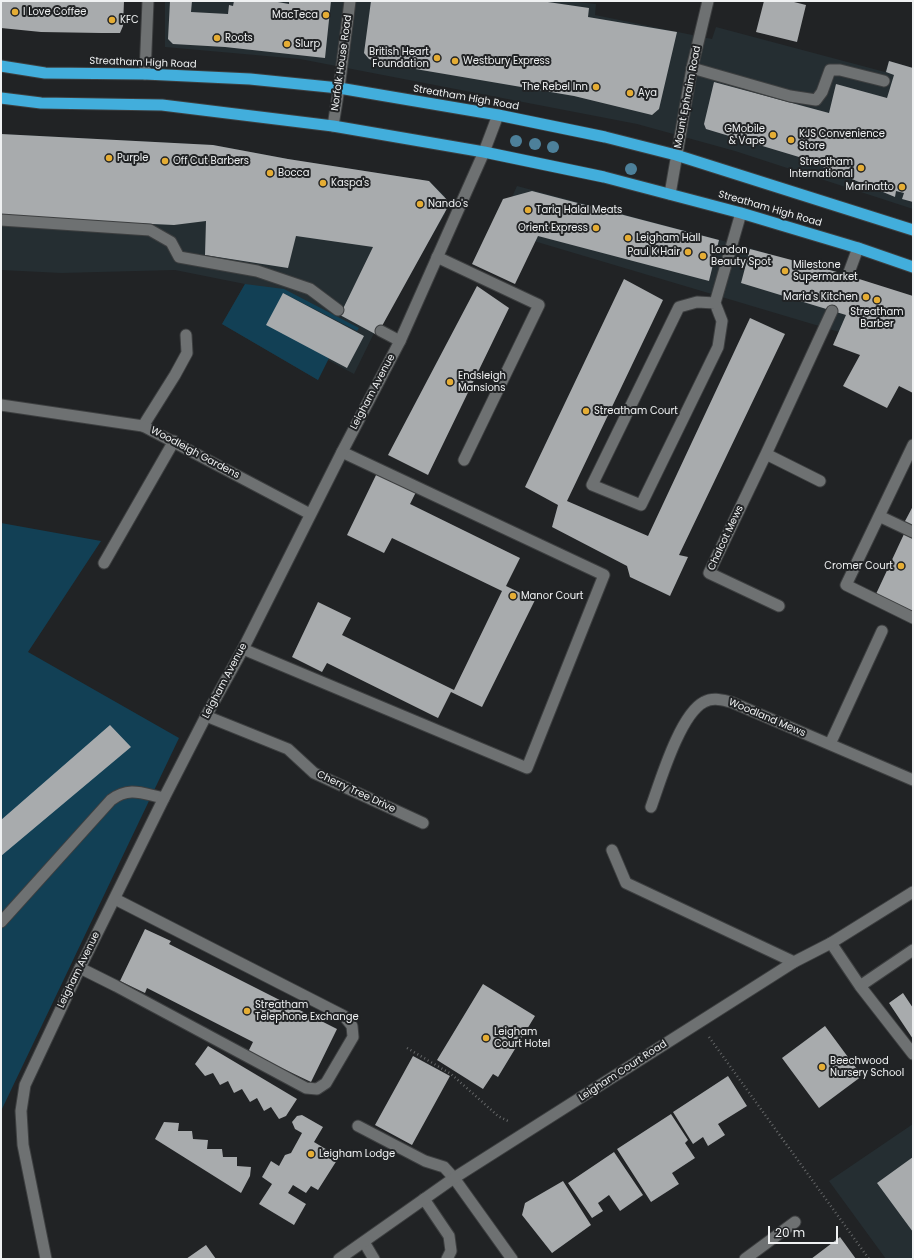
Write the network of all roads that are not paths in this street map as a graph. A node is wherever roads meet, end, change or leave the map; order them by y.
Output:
1 (148, 1) edge
2 (350, 1) edge
3 (708, 1) edge
4 (1, 66) edge
5 (692, 68) junction
6 (145, 74) junction
7 (884, 81) dead end
8 (339, 88) junction
9 (1, 98) edge
10 (498, 115) junction
11 (333, 126) junction
12 (484, 152) junction
13 (676, 155) junction
14 (670, 194) junction
15 (741, 213) junction
16 (1, 220) edge
17 (913, 230) edge
18 (858, 248) junction
19 (437, 257) junction
20 (913, 267) edge
21 (848, 275) dead end
22 (715, 303) junction
23 (338, 310) dead end
24 (832, 311) dead end
25 (381, 331) dead end
26 (186, 335) dead end
27 (400, 341) junction
28 (1, 405) edge
29 (143, 426) junction
30 (174, 441) junction
31 (913, 444) edge
32 (342, 452) junction
33 (766, 454) junction
34 (464, 460) dead end
35 (820, 481) dead end
36 (310, 514) junction
37 (878, 516) junction
38 (913, 532) edge
39 (104, 563) dead end
40 (779, 606) dead end
41 (913, 618) edge
42 (882, 631) dead end
43 (243, 649) junction
44 (206, 716) junction
45 (830, 744) junction
46 (913, 780) edge
47 (164, 798) junction
48 (651, 807) dead end
49 (423, 823) dead end
50 (612, 850) dead end
51 (913, 892) edge
52 (115, 899) junction
53 (1, 922) edge
54 (831, 943) junction
55 (913, 950) edge
56 (794, 962) junction
57 (80, 968) junction
58 (860, 986) junction
59 (913, 1054) edge
60 (358, 1126) dead end
61 (454, 1178) junction
62 (424, 1199) junction
63 (795, 1222) dead end
64 (364, 1242) junction
65 (46, 1259) edge
66 (339, 1259) edge
67 (374, 1259) edge
68 (447, 1259) edge
69 (512, 1259) edge
70 (745, 1259) edge

1 - 6 street
2 - 8 street, Norfolk House Road
3 - 5 street, Mount Ephraim Road
4 - 6 highway, Streatham High Road
5 - 7 street
5 - 13 street, Mount Ephraim Road
6 - 8 highway, Streatham High Road
8 - 10 highway, Streatham High Road
8 - 11 street, Norfolk House Road
9 - 11 highway, Streatham High Road
10 - 12 street, Leigham Avenue
10 - 13 highway, Streatham High Road
11 - 12 highway, Streatham High Road
12 - 14 highway, Streatham High Road
12 - 19 street, Leigham Avenue
13 - 14 street, Mount Ephraim Road
13 - 17 highway, Streatham High Road
14 - 15 highway, Streatham High Road
15 - 18 highway, Streatham High Road
15 - 22 street
16 - 23 street
18 - 20 highway, Streatham High Road
18 - 21 street
19 - 27 street, Leigham Avenue
19 - 34 street
22 - 22 street
24 - 33 street, Chalcot Mews
25 - 27 street
26 - 29 street
27 - 32 street, Leigham Avenue
28 - 29 street, Woodleigh Gardens
29 - 30 street, Woodleigh Gardens
30 - 36 street, Woodleigh Gardens
30 - 39 street
31 - 37 street
32 - 36 street, Leigham Avenue
32 - 43 street
33 - 35 street
33 - 40 street, Chalcot Mews
36 - 43 street, Leigham Avenue
37 - 38 street
37 - 41 street
42 - 45 street
43 - 44 street, Leigham Avenue
44 - 47 street, Leigham Avenue
44 - 49 street, Cherry Tree Drive
45 - 46 street, Woodland Mews
45 - 48 street, Woodland Mews
47 - 52 street, Leigham Avenue
47 - 53 street
50 - 56 street
51 - 54 street, Leigham Court Road
52 - 57 street, Leigham Avenue
52 - 57 street
54 - 56 street, Leigham Court Road
54 - 58 street
55 - 58 street
56 - 61 street, Leigham Court Road
57 - 65 street, Leigham Avenue
58 - 59 street
60 - 61 street
61 - 62 street, Leigham Court Road
61 - 69 street
62 - 64 street, Leigham Court Road
62 - 68 street
63 - 70 street
64 - 66 street, Leigham Court Road
64 - 67 street

